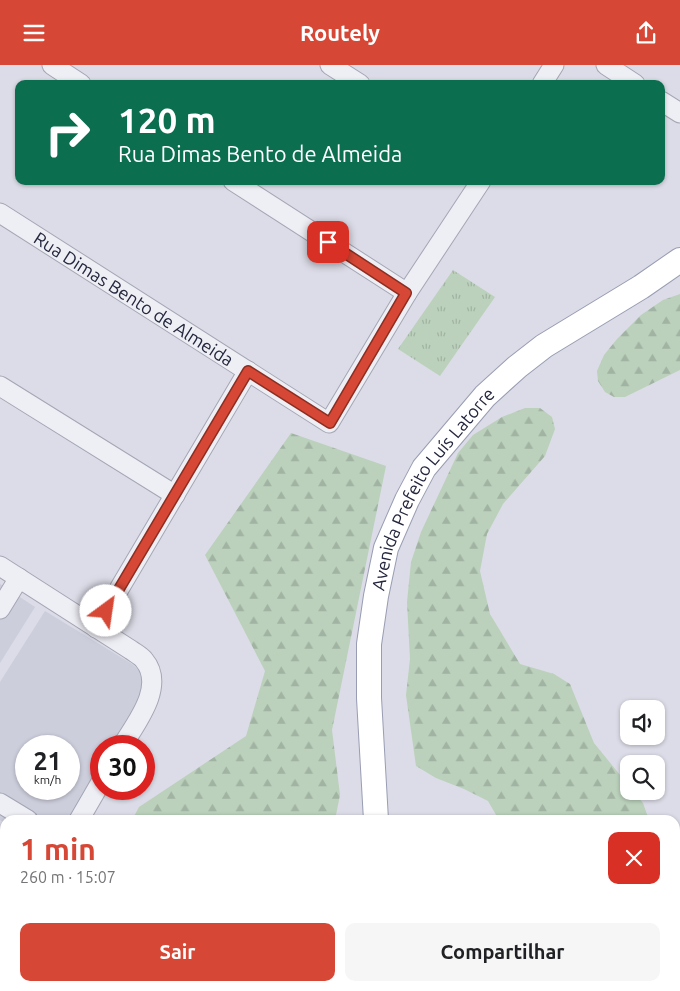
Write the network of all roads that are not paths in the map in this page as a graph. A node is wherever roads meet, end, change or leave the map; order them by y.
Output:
1 (52, 65) edge
2 (330, 65) edge
3 (554, 65) edge
4 (606, 65) edge
5 (75, 80) edge
6 (354, 80) edge
7 (545, 80) edge
8 (629, 80) edge
9 (665, 104) edge
10 (680, 113) edge
11 (239, 185) edge
12 (478, 185) edge
13 (0, 213) edge
14 (680, 261) edge
15 (406, 293) junction
16 (248, 371) junction
17 (0, 386) edge
18 (175, 495) junction
19 (0, 566) edge
20 (19, 579) junction
21 (0, 609) edge
22 (96, 628) junction
23 (129, 735) edge
24 (91, 800) edge
25 (0, 803) edge
26 (20, 815) edge
27 (82, 815) edge
28 (374, 815) edge

1 - 5 street
2 - 6 street
3 - 7 street
4 - 8 street
9 - 10 street
11 - 15 street
12 - 15 street, Rua Dimas Bento de Almeida
13 - 16 street, Rua Dimas Bento de Almeida
14 - 28 main road, Avenida Prefeito Luís Latorre
15 - 16 street, Rua Dimas Bento de Almeida
16 - 18 street
17 - 18 street
18 - 22 street
19 - 20 street
20 - 21 street
20 - 22 street
22 - 23 street
24 - 27 street
25 - 26 street

